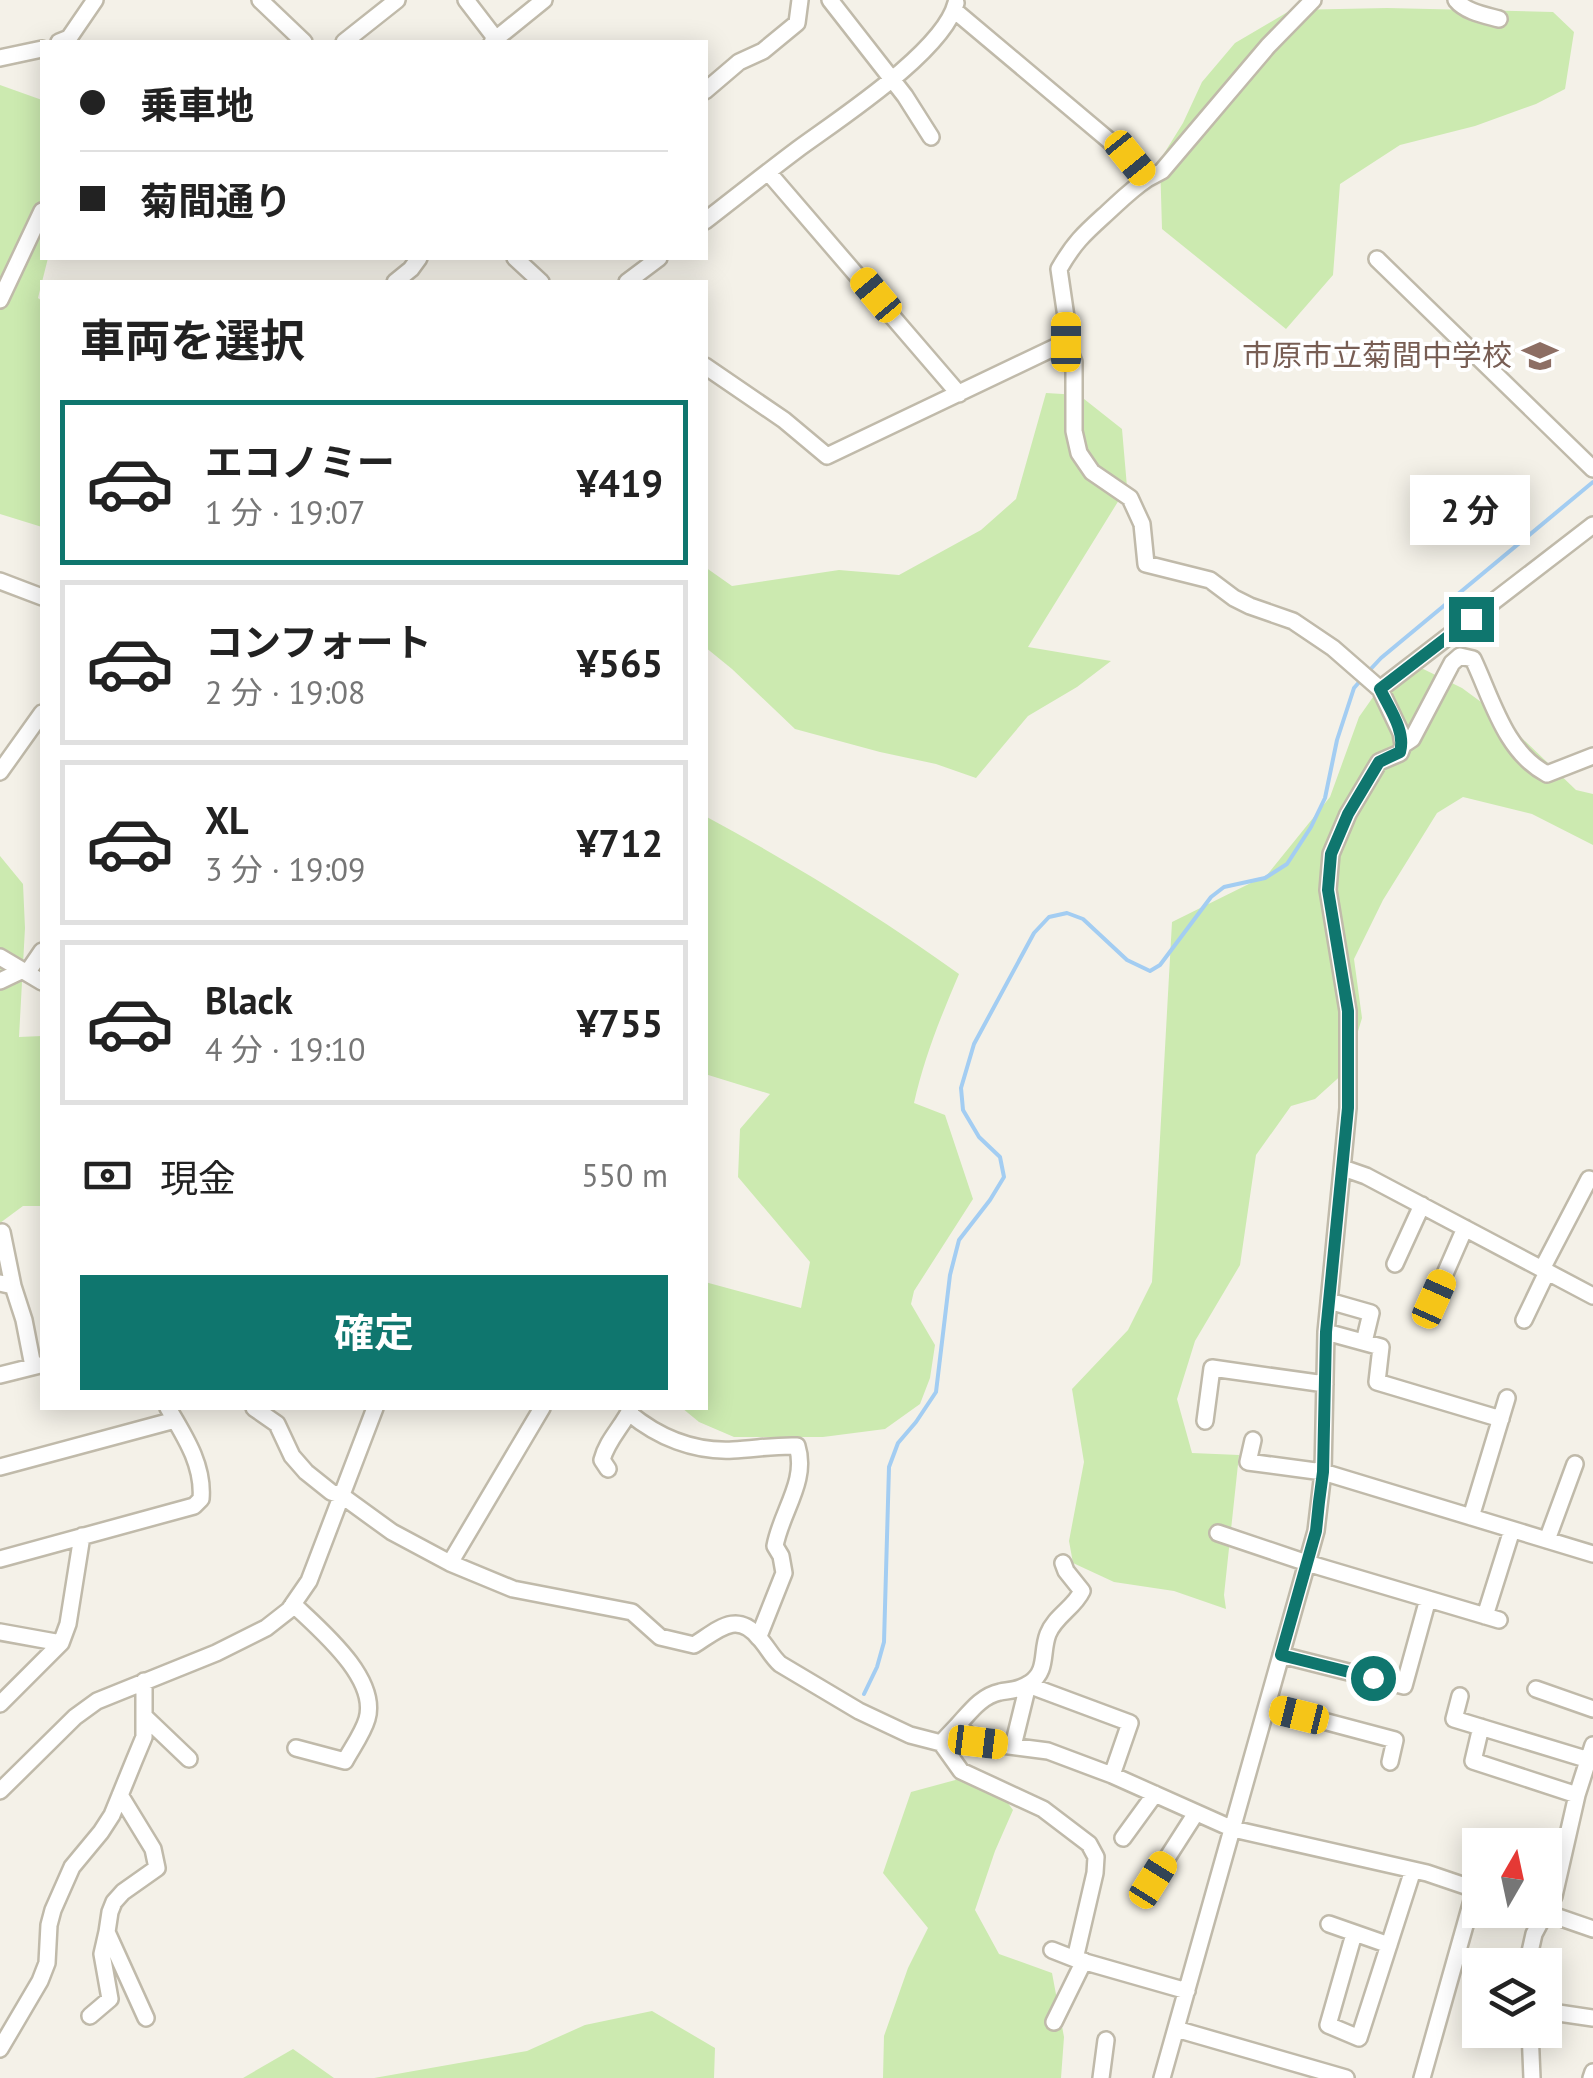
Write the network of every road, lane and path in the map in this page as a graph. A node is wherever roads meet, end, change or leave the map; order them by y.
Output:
1 (94, 0) edge
2 (260, 0) edge
3 (397, 0) edge
4 (466, 0) edge
5 (544, 0) edge
6 (800, 0) edge
7 (830, 0) edge
8 (1314, 0) edge
9 (1456, 0) edge
10 (956, 3) edge
11 (1499, 18) dead end
12 (67, 40) edge
13 (302, 40) edge
14 (347, 40) edge
15 (493, 40) edge
16 (495, 40) edge
17 (40, 50) edge
18 (0, 58) edge
19 (892, 80) junction
20 (708, 88) edge
21 (931, 137) dead end
22 (768, 172) junction
23 (1147, 179) junction
24 (40, 214) edge
25 (708, 219) edge
26 (1378, 259) dead end
27 (418, 260) edge
28 (517, 260) edge
29 (656, 260) edge
30 (7, 264) edge
31 (397, 280) edge
32 (540, 280) edge
33 (630, 280) edge
34 (0, 300) edge
35 (1066, 342) junction
36 (708, 368) edge
37 (959, 394) junction
38 (1593, 468) edge
39 (1593, 525) edge
40 (0, 581) edge
41 (40, 596) edge
42 (1380, 689) junction
43 (40, 715) edge
44 (1402, 745) junction
45 (1593, 756) edge
46 (2, 762) edge
47 (40, 953) edge
48 (0, 957) edge
49 (25, 972) junction
50 (0, 981) edge
51 (40, 981) edge
52 (1342, 1168) junction
53 (1589, 1180) dead end
54 (1422, 1205) junction
55 (1465, 1228) junction
56 (2, 1232) edge
57 (1395, 1264) dead end
58 (1545, 1270) junction
59 (6, 1285) edge
60 (1593, 1296) edge
61 (1434, 1299) dead end
62 (1330, 1301) junction
63 (1524, 1320) dead end
64 (1326, 1332) junction
65 (1364, 1342) junction
66 (38, 1366) edge
67 (0, 1375) edge
68 (1325, 1384) junction
69 (1507, 1398) dead end
70 (257, 1410) edge
71 (375, 1410) edge
72 (541, 1410) edge
73 (630, 1410) edge
74 (171, 1414) edge
75 (1501, 1419) junction
76 (1205, 1420) dead end
77 (1252, 1440) dead end
78 (1575, 1464) dead end
79 (0, 1466) edge
80 (608, 1468) dead end
81 (1323, 1472) junction
82 (341, 1495) junction
83 (1471, 1517) junction
84 (1512, 1530) junction
85 (1218, 1533) dead end
86 (82, 1536) junction
87 (1547, 1540) junction
88 (1593, 1554) edge
89 (0, 1558) edge
90 (1063, 1562) dead end
91 (1307, 1562) junction
92 (450, 1563) junction
93 (1428, 1599) junction
94 (293, 1604) junction
95 (0, 1632) edge
96 (758, 1636) junction
97 (61, 1643) junction
98 (1281, 1655) junction
99 (144, 1681) junction
100 (1028, 1685) junction
101 (1536, 1689) dead end
102 (1460, 1696) dead end
103 (0, 1704) edge
104 (1267, 1706) junction
105 (1593, 1709) edge
106 (145, 1716) junction
107 (957, 1726) junction
108 (1481, 1727) junction
109 (942, 1743) junction
110 (1013, 1746) junction
111 (296, 1748) dead end
112 (1591, 1753) edge
113 (190, 1759) dead end
114 (1390, 1762) dead end
115 (1112, 1775) junction
116 (0, 1791) edge
117 (1155, 1794) junction
118 (1577, 1794) junction
119 (120, 1795) junction
120 (1196, 1812) junction
121 (1233, 1829) junction
122 (1123, 1838) dead end
123 (1562, 1861) edge
124 (1413, 1870) junction
125 (1153, 1880) dead end
126 (1462, 1885) edge
127 (1562, 1918) edge
128 (1329, 1924) dead end
129 (1467, 1928) edge
130 (1593, 1929) edge
131 (107, 1932) junction
132 (1354, 1934) junction
133 (1388, 1945) junction
134 (1052, 1950) dead end
135 (1080, 1960) junction
136 (1187, 1990) junction
137 (1562, 2013) edge
138 (90, 2016) dead end
139 (146, 2018) dead end
140 (1593, 2018) edge
141 (1054, 2022) dead end
142 (1176, 2029) junction
143 (1106, 2040) dead end
144 (1531, 2048) edge
145 (0, 2050) edge
146 (1105, 2077) edge
147 (1162, 2078) edge
148 (1346, 2078) edge
149 (1422, 2078) edge
150 (1532, 2078) edge

1 - 12 street
2 - 13 street
3 - 14 street
4 - 15 street
5 - 16 street
6 - 20 street
7 - 19 street
8 - 23 street
9 - 11 street
10 - 19 street
10 - 23 street
17 - 18 street
19 - 21 street
19 - 22 street
22 - 25 street
22 - 37 street
23 - 35 street
24 - 30 street
26 - 38 street
27 - 31 street
28 - 32 street
29 - 33 street
30 - 34 street
35 - 37 street
35 - 42 street
36 - 37 street
39 - 42 street
40 - 41 street
42 - 44 street
43 - 46 street
44 - 45 street
44 - 52 street
47 - 49 street
48 - 49 street
49 - 50 street
49 - 51 street
52 - 54 street
52 - 62 street
53 - 58 street
54 - 55 street
54 - 57 street
55 - 58 street
55 - 61 street
56 - 59 street
58 - 60 street
58 - 63 street
59 - 66 street
62 - 64 street
62 - 65 street
64 - 65 street
64 - 68 street
65 - 75 street
66 - 67 street
68 - 76 street
68 - 81 street
69 - 75 street
70 - 82 street
71 - 82 street
72 - 92 street
73 - 80 street
73 - 96 street
74 - 79 street
74 - 86 street
75 - 83 street
77 - 81 street
78 - 87 street
81 - 83 street
81 - 91 street
82 - 92 street
82 - 94 street
83 - 84 street
84 - 87 street
84 - 93 street
85 - 91 street
86 - 89 street
86 - 97 street
87 - 88 street
90 - 100 street
91 - 93 street
91 - 98 street
92 - 96 street
93 - 98 street
94 - 99 street
94 - 111 street
95 - 97 street
96 - 109 street
97 - 103 street
98 - 104 street
99 - 106 street
99 - 116 street
100 - 107 street
100 - 110 street
100 - 115 street
101 - 105 street
102 - 108 street
104 - 114 street
104 - 121 street
106 - 113 street
106 - 119 street
107 - 109 street
107 - 110 street
108 - 112 street
108 - 118 street
109 - 135 street
110 - 115 street
112 - 118 street
115 - 117 street
117 - 120 street
117 - 122 street
118 - 123 street
119 - 131 street
119 - 145 street
120 - 121 street
120 - 125 street
121 - 124 street
121 - 136 street
124 - 126 street
124 - 133 street
127 - 130 street
128 - 132 street
129 - 149 street
131 - 138 street
131 - 139 street
132 - 133 street
132 - 133 street
134 - 135 street
135 - 136 street
135 - 141 street
136 - 142 street
137 - 140 street
142 - 147 street
142 - 148 street
143 - 146 street
144 - 150 street

